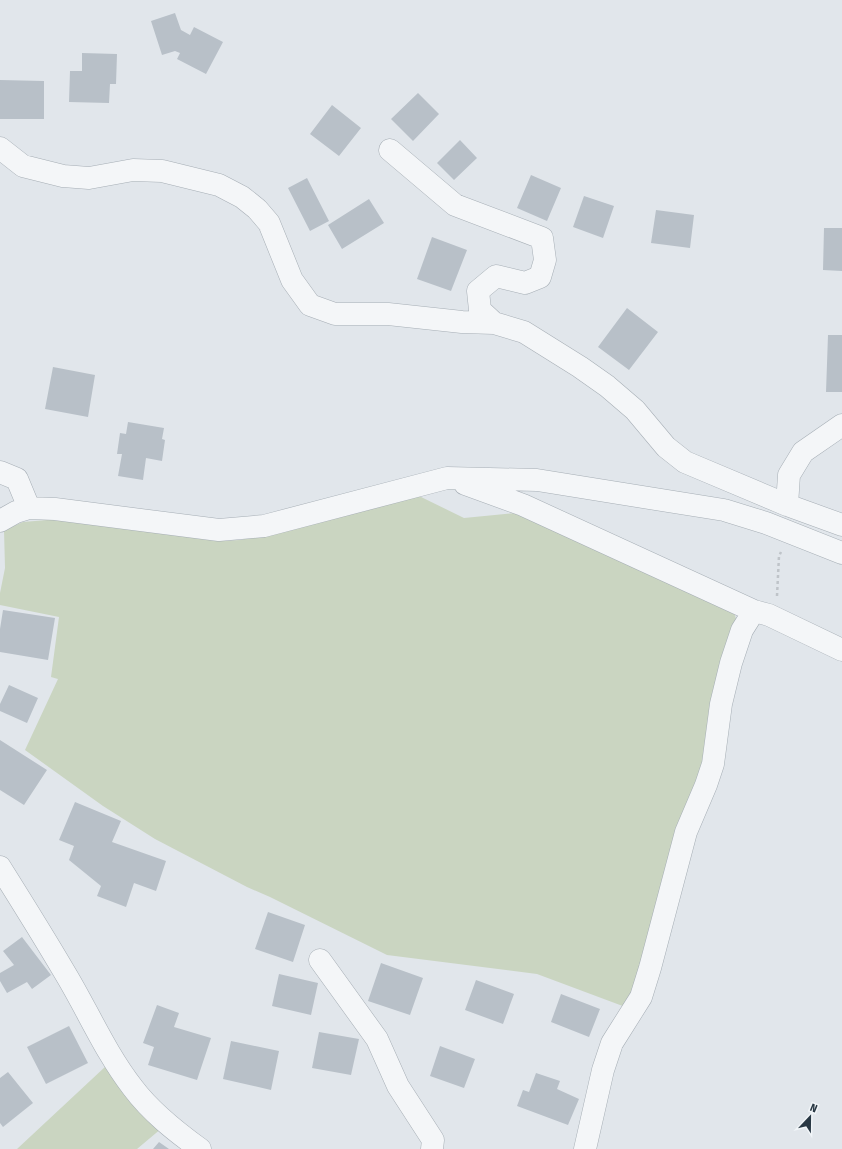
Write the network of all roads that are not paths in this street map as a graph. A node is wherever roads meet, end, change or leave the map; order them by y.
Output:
1 (0, 148) edge
2 (390, 150) dead end
3 (494, 323) junction
4 (842, 425) edge
5 (0, 472) edge
6 (447, 478) junction
7 (787, 505) junction
8 (29, 508) junction
9 (0, 521) edge
10 (842, 524) edge
11 (842, 553) edge
12 (762, 613) junction
13 (842, 650) edge
14 (0, 867) edge
15 (320, 960) dead end
16 (200, 1149) edge
17 (432, 1149) edge
18 (585, 1149) edge

1 - 3 street
2 - 3 street
3 - 7 street
4 - 7 street
5 - 8 street
6 - 8 street
6 - 11 street
6 - 12 street
7 - 10 street
8 - 9 street
12 - 13 street
12 - 18 street
14 - 16 street
15 - 17 street

